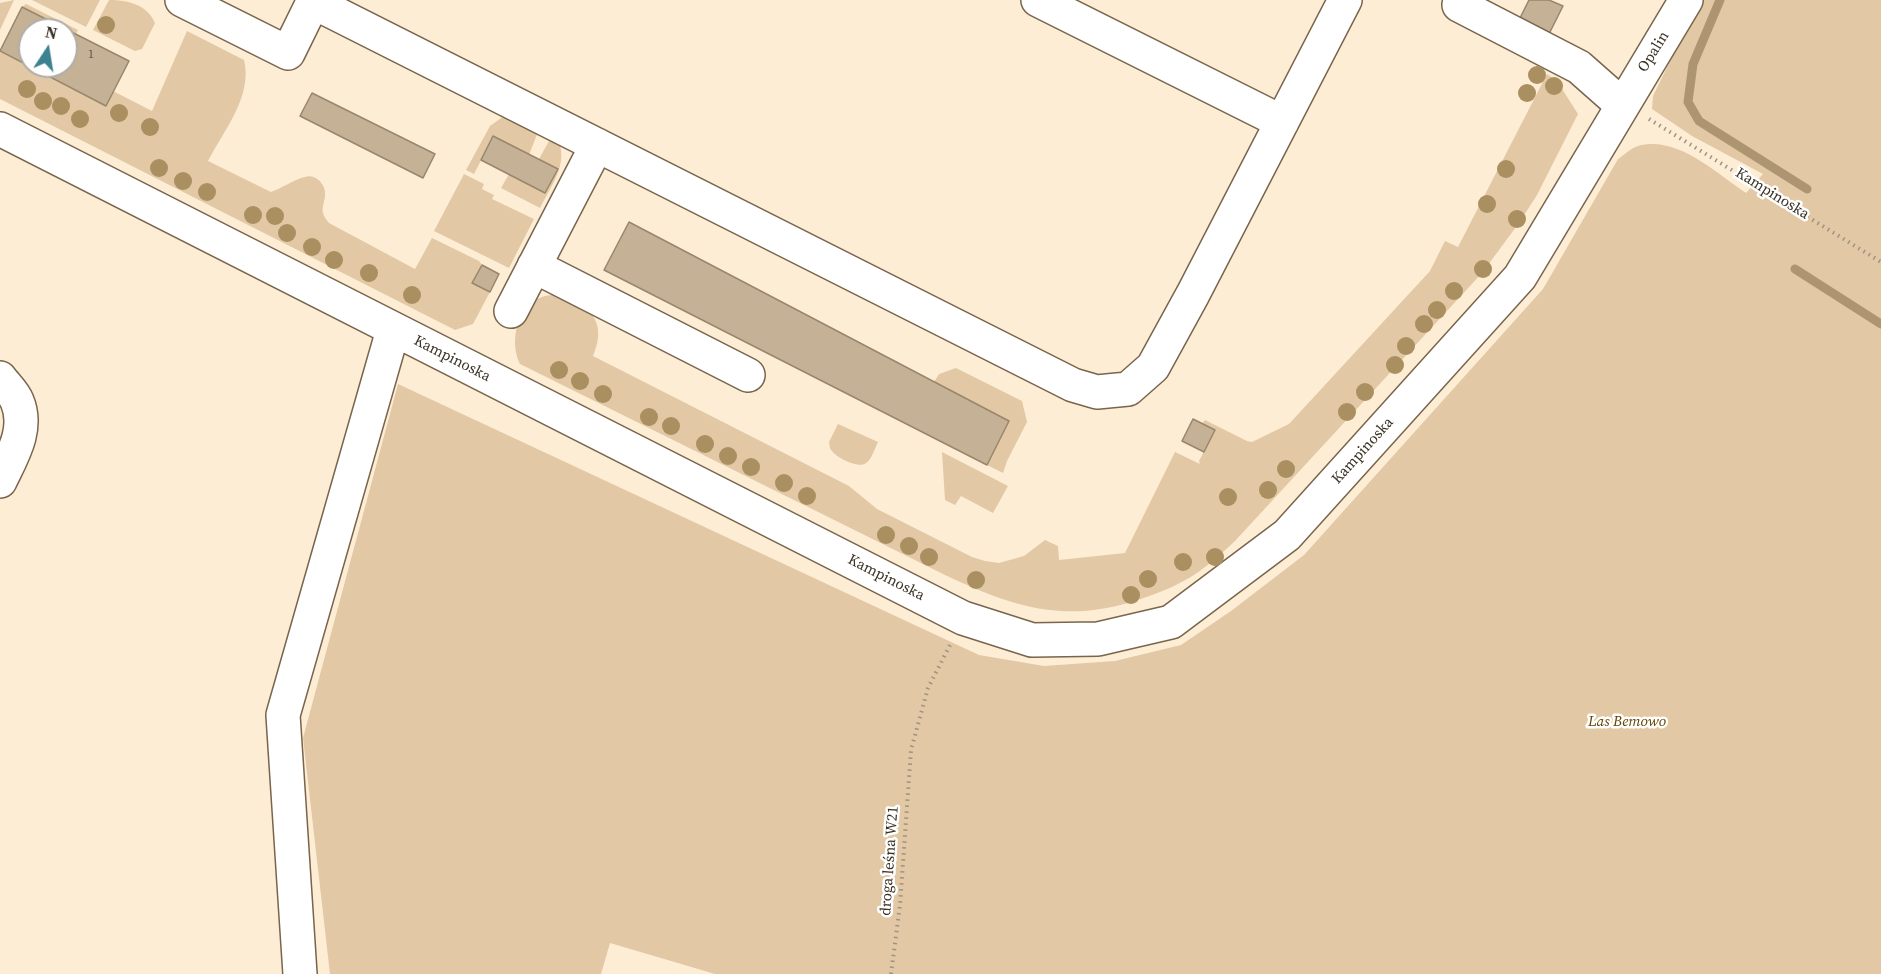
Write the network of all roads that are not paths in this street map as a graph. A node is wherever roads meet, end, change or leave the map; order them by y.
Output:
1 (1038, 0) edge
2 (1345, 0) edge
3 (1686, 0) edge
4 (314, 1) edge
5 (1457, 2) edge
6 (195, 3) edge
7 (1622, 105) junction
8 (1282, 122) junction
9 (0, 129) edge
10 (597, 145) junction
11 (534, 266) junction
12 (511, 311) dead end
13 (393, 330) junction
14 (748, 375) dead end
15 (0, 378) edge
16 (0, 481) edge
17 (300, 974) edge

1 - 8 street
2 - 8 street
3 - 7 street, Opalin
4 - 6 street
4 - 10 street
5 - 7 street
7 - 13 street, Kampinoska
8 - 10 street
9 - 13 street, Kampinoska
10 - 11 street
11 - 12 street
11 - 14 street
13 - 17 street
15 - 16 street

